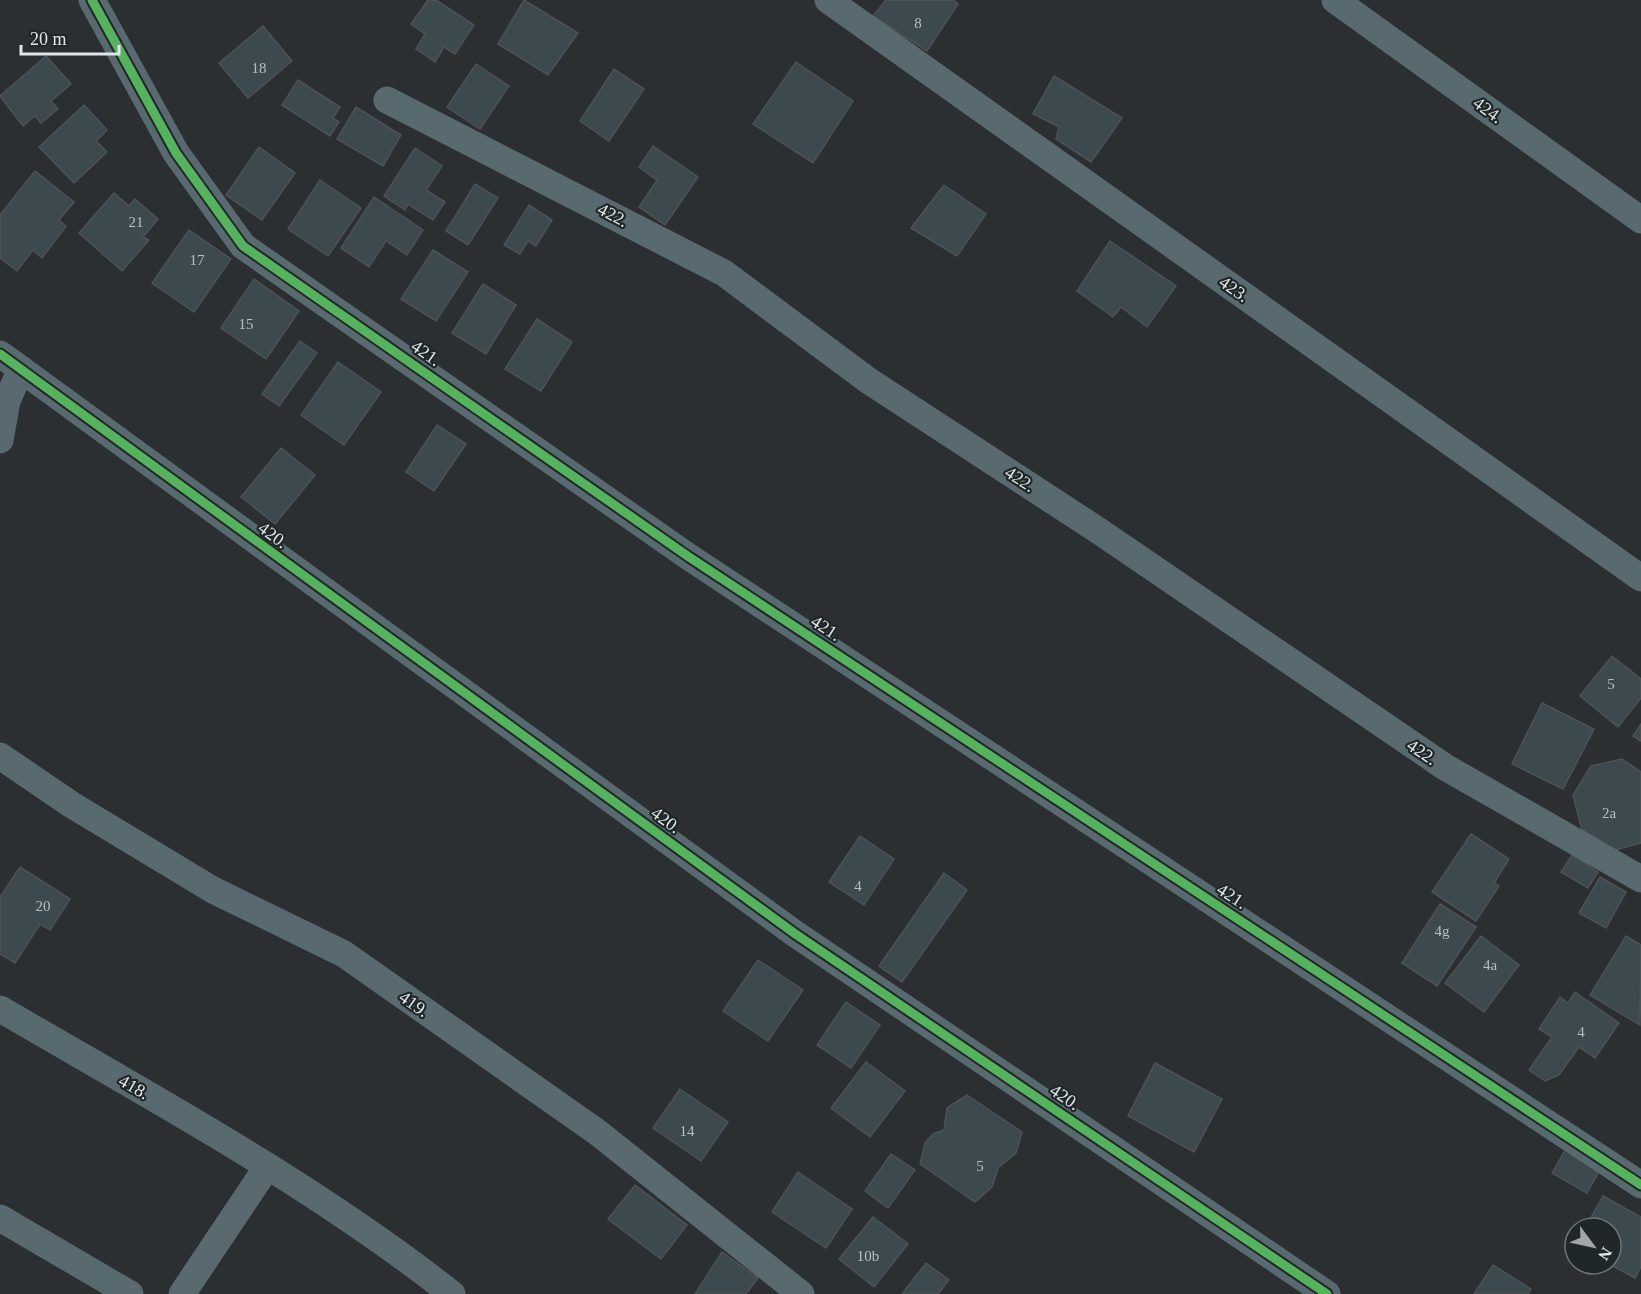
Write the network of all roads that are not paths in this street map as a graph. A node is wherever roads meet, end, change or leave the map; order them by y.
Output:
1 (92, 0) edge
2 (828, 0) edge
3 (1335, 0) edge
4 (387, 100) dead end
5 (1641, 220) edge
6 (10, 361) edge
7 (0, 440) edge
8 (1641, 578) edge
9 (0, 756) edge
10 (1641, 879) edge
11 (0, 1009) edge
12 (267, 1167) junction
13 (1641, 1185) edge
14 (0, 1218) edge
15 (130, 1294) edge
16 (182, 1294) edge
17 (452, 1294) edge
18 (801, 1294) edge
19 (1327, 1294) edge

1 - 13 street, 421.
2 - 8 street, 423.
3 - 5 street, 424.
4 - 10 street, 422.
6 - 7 street
6 - 19 street, 420.
9 - 18 street, 419.
11 - 12 street, 418.
12 - 16 street
12 - 17 street, 418.
14 - 15 street

